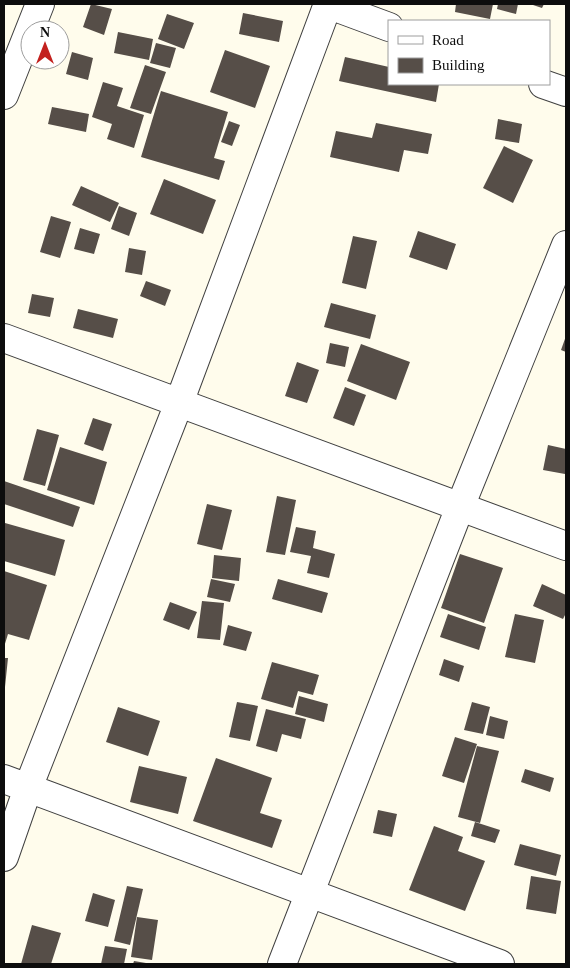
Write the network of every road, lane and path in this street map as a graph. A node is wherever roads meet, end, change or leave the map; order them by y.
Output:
1 (40, 4) edge
2 (328, 4) edge
3 (388, 27) edge
4 (546, 85) edge
5 (566, 92) edge
6 (4, 95) edge
7 (566, 245) edge
8 (4, 338) edge
9 (179, 403) junction
10 (460, 507) junction
11 (566, 546) edge
12 (16, 783) edge
13 (4, 857) edge
14 (310, 893) junction
15 (282, 964) edge
16 (500, 964) edge

1 - 6 street
2 - 3 street
2 - 9 street
4 - 5 street
7 - 10 street
8 - 9 street
9 - 10 street
9 - 12 street
10 - 11 street
10 - 14 street
12 - 13 street
12 - 14 street
14 - 15 street
14 - 16 street

